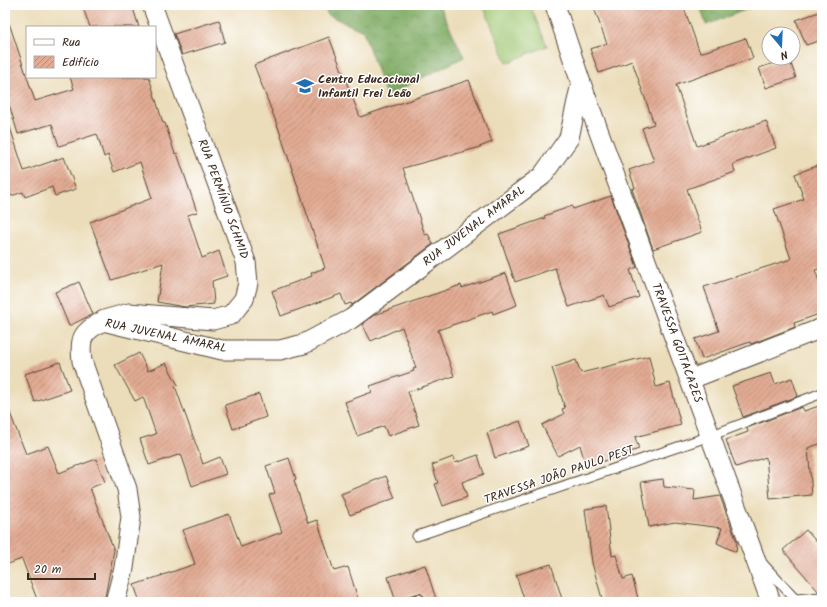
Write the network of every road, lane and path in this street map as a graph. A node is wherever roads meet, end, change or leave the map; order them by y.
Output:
1 (152, 5) edge
2 (555, 5) edge
3 (581, 83) junction
4 (103, 321) junction
5 (822, 328) edge
6 (690, 379) junction
7 (822, 393) edge
8 (710, 436) junction
9 (417, 536) dead end
10 (756, 558) junction
11 (822, 597) edge
12 (115, 602) edge
13 (771, 602) edge

1 - 4 street, RUA PERMÍNIO SCHMID
2 - 3 street, TRAVESSA GOITACAZES
3 - 4 street, RUA JUVENAL AMARAL
3 - 6 street, TRAVESSA GOITACAZES
4 - 12 street, RUA JUVENAL AMARAL
5 - 6 street
6 - 8 street, TRAVESSA GOITACAZES
7 - 8 lane, TRAVESSA JOÃO PAULO PEST
8 - 9 lane, TRAVESSA JOÃO PAULO PEST
8 - 10 street, TRAVESSA GOITACAZES
10 - 11 lane
10 - 13 street, TRAVESSA GOITACAZES

